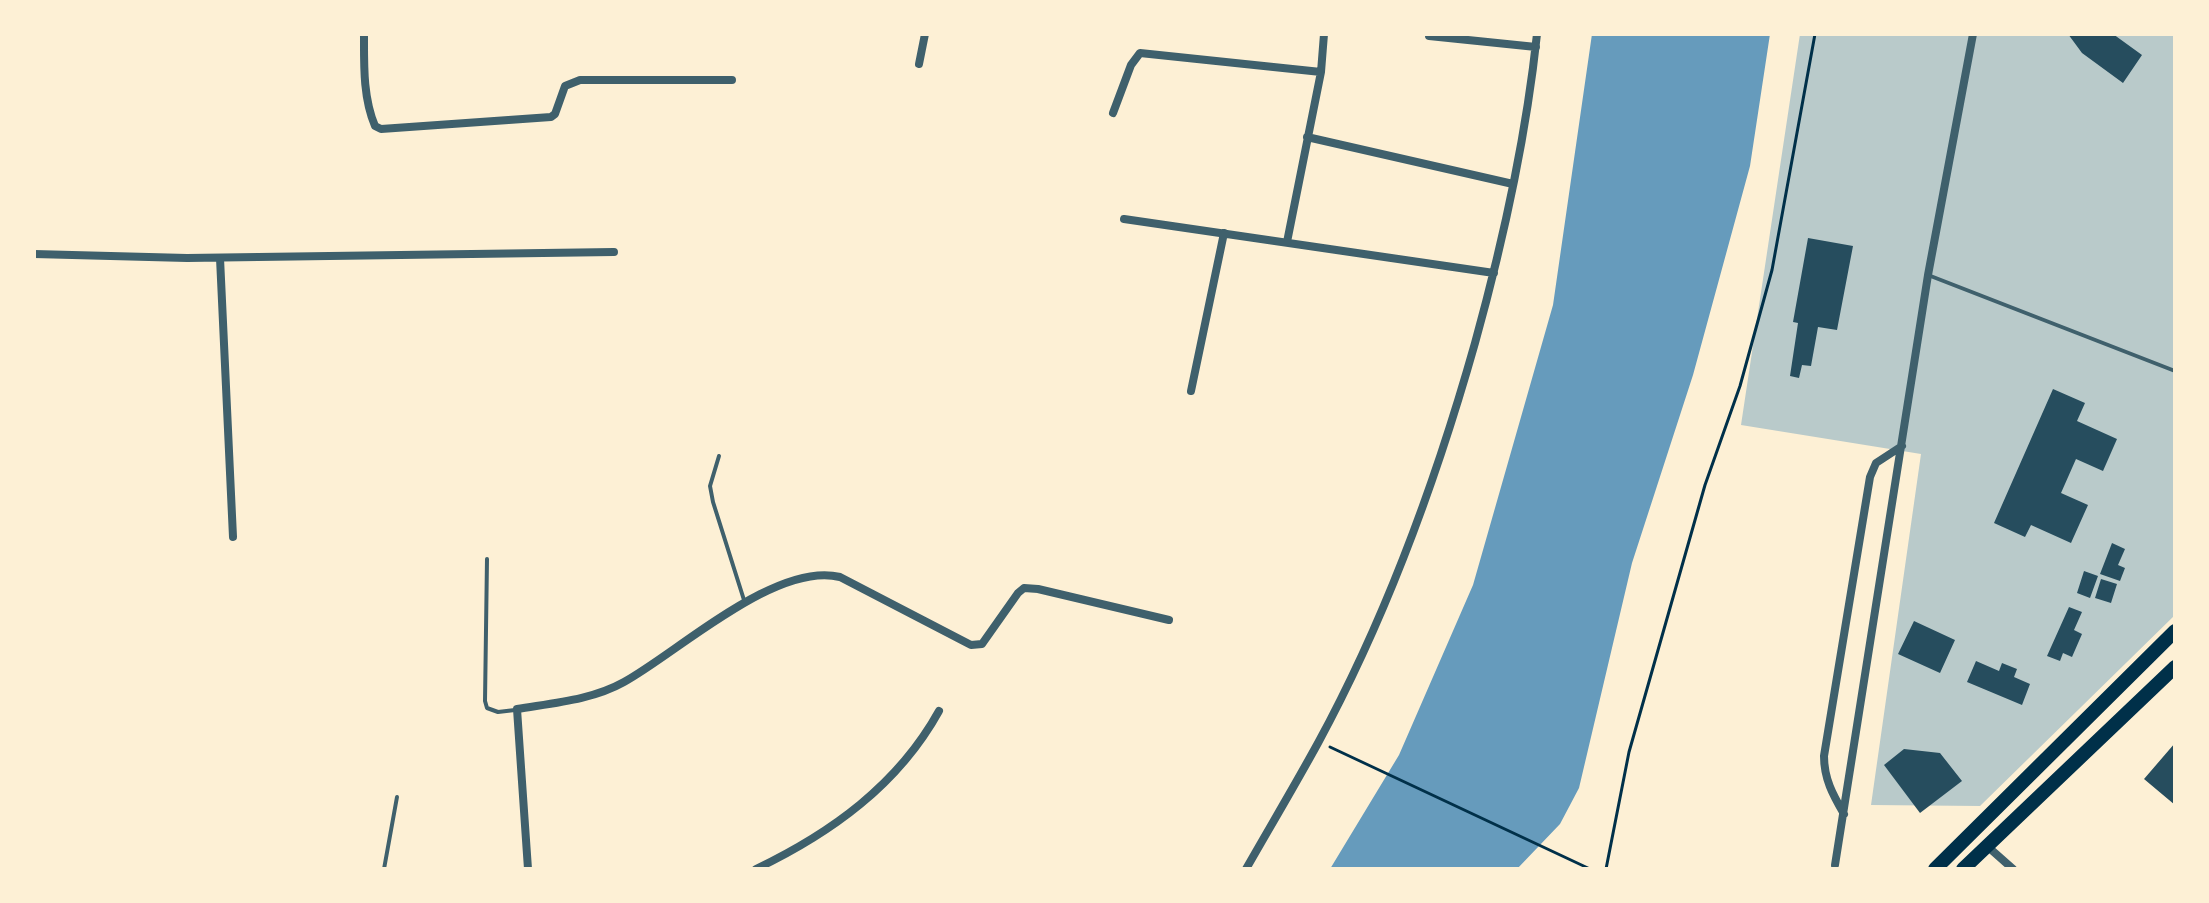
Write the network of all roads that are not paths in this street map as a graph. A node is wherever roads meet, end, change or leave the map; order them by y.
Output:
1 (364, 34) edge
2 (925, 34) edge
3 (1324, 34) edge
4 (1537, 34) edge
5 (1973, 34) edge
6 (1429, 36) dead end
7 (1536, 47) junction
8 (919, 64) dead end
9 (1321, 72) junction
10 (732, 80) dead end
11 (1113, 113) dead end
12 (1307, 137) junction
13 (1513, 184) junction
14 (1124, 219) dead end
15 (1224, 233) junction
16 (1287, 242) junction
17 (614, 252) dead end
18 (34, 254) edge
19 (220, 258) junction
20 (1494, 273) junction
21 (1928, 275) junction
22 (2175, 371) edge
23 (1191, 391) dead end
24 (1902, 446) junction
25 (719, 456) dead end
26 (233, 537) dead end
27 (487, 559) dead end
28 (745, 603) junction
29 (1169, 620) dead end
30 (2175, 631) edge
31 (2175, 667) edge
32 (517, 709) junction
33 (939, 711) dead end
34 (397, 797) dead end
35 (1844, 815) junction
36 (1987, 846) junction
37 (1835, 865) dead end
38 (384, 869) edge
39 (528, 869) edge
40 (756, 869) edge
41 (1246, 869) edge
42 (1935, 869) edge
43 (1963, 869) edge
44 (2013, 869) edge

1 - 10 street
2 - 8 street
3 - 9 street
4 - 7 street
5 - 21 street
6 - 7 street
7 - 13 street
9 - 11 street
9 - 12 street
12 - 13 street
12 - 16 street
13 - 20 street
14 - 15 street
15 - 16 street
15 - 23 street
16 - 20 street
17 - 19 street
18 - 19 street
19 - 26 street
20 - 41 street
21 - 22 lane
21 - 24 street
24 - 35 street
24 - 35 street
25 - 28 lane
27 - 32 lane
28 - 29 street
28 - 32 street
30 - 42 highway
31 - 36 highway
32 - 39 street
33 - 40 street
34 - 38 lane
35 - 37 street
36 - 43 highway
36 - 44 street

